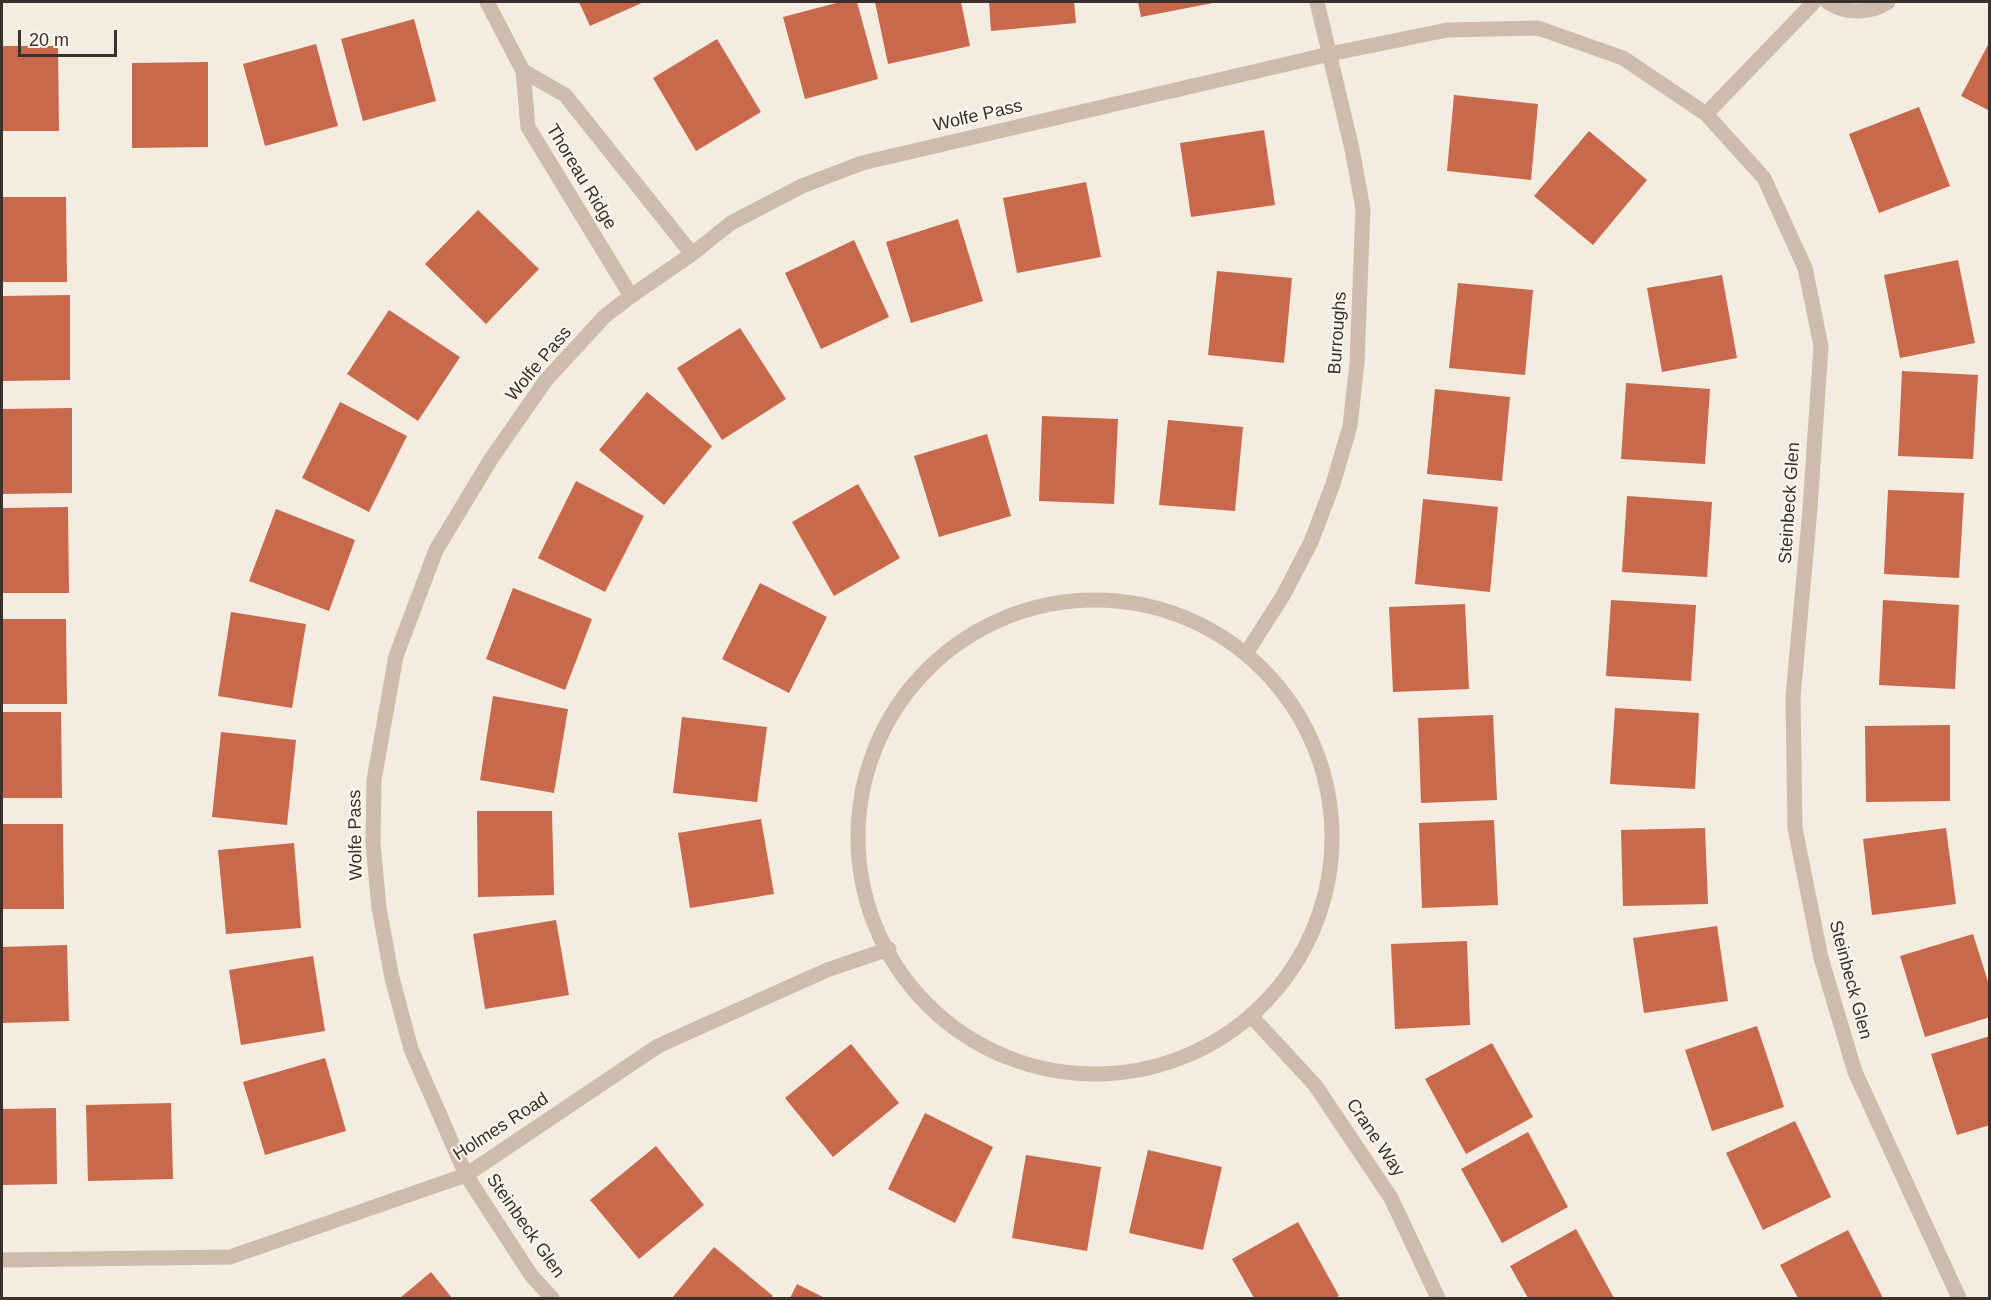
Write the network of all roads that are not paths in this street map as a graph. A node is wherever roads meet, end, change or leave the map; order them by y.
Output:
1 (487, 2) edge
2 (1317, 2) edge
3 (1814, 2) edge
4 (1828, 2) edge
5 (1888, 2) edge
6 (1330, 54) junction
7 (523, 71) junction
8 (1706, 114) junction
9 (692, 254) junction
10 (631, 296) junction
11 (1250, 649) junction
12 (889, 949) junction
13 (1252, 1017) junction
14 (466, 1175) junction
15 (2, 1260) edge
16 (552, 1299) edge
17 (1438, 1299) edge
18 (1959, 1299) edge

1 - 7 street, Thoreau Ridge
2 - 6 street, Burroughs
3 - 8 street
4 - 5 street
6 - 8 street, Steinbeck Glen
6 - 9 street, Wolfe Pass
6 - 11 street, Burroughs
7 - 9 street, Thoreau Ridge
7 - 10 street, Thoreau Ridge
8 - 18 street, Steinbeck Glen
9 - 10 street, Wolfe Pass
10 - 14 street, Wolfe Pass
11 - 12 street
11 - 13 street
12 - 13 street
12 - 14 street, Holmes Road
13 - 17 street, Crane Way
14 - 15 street, Holmes Road
14 - 16 street, Steinbeck Glen

